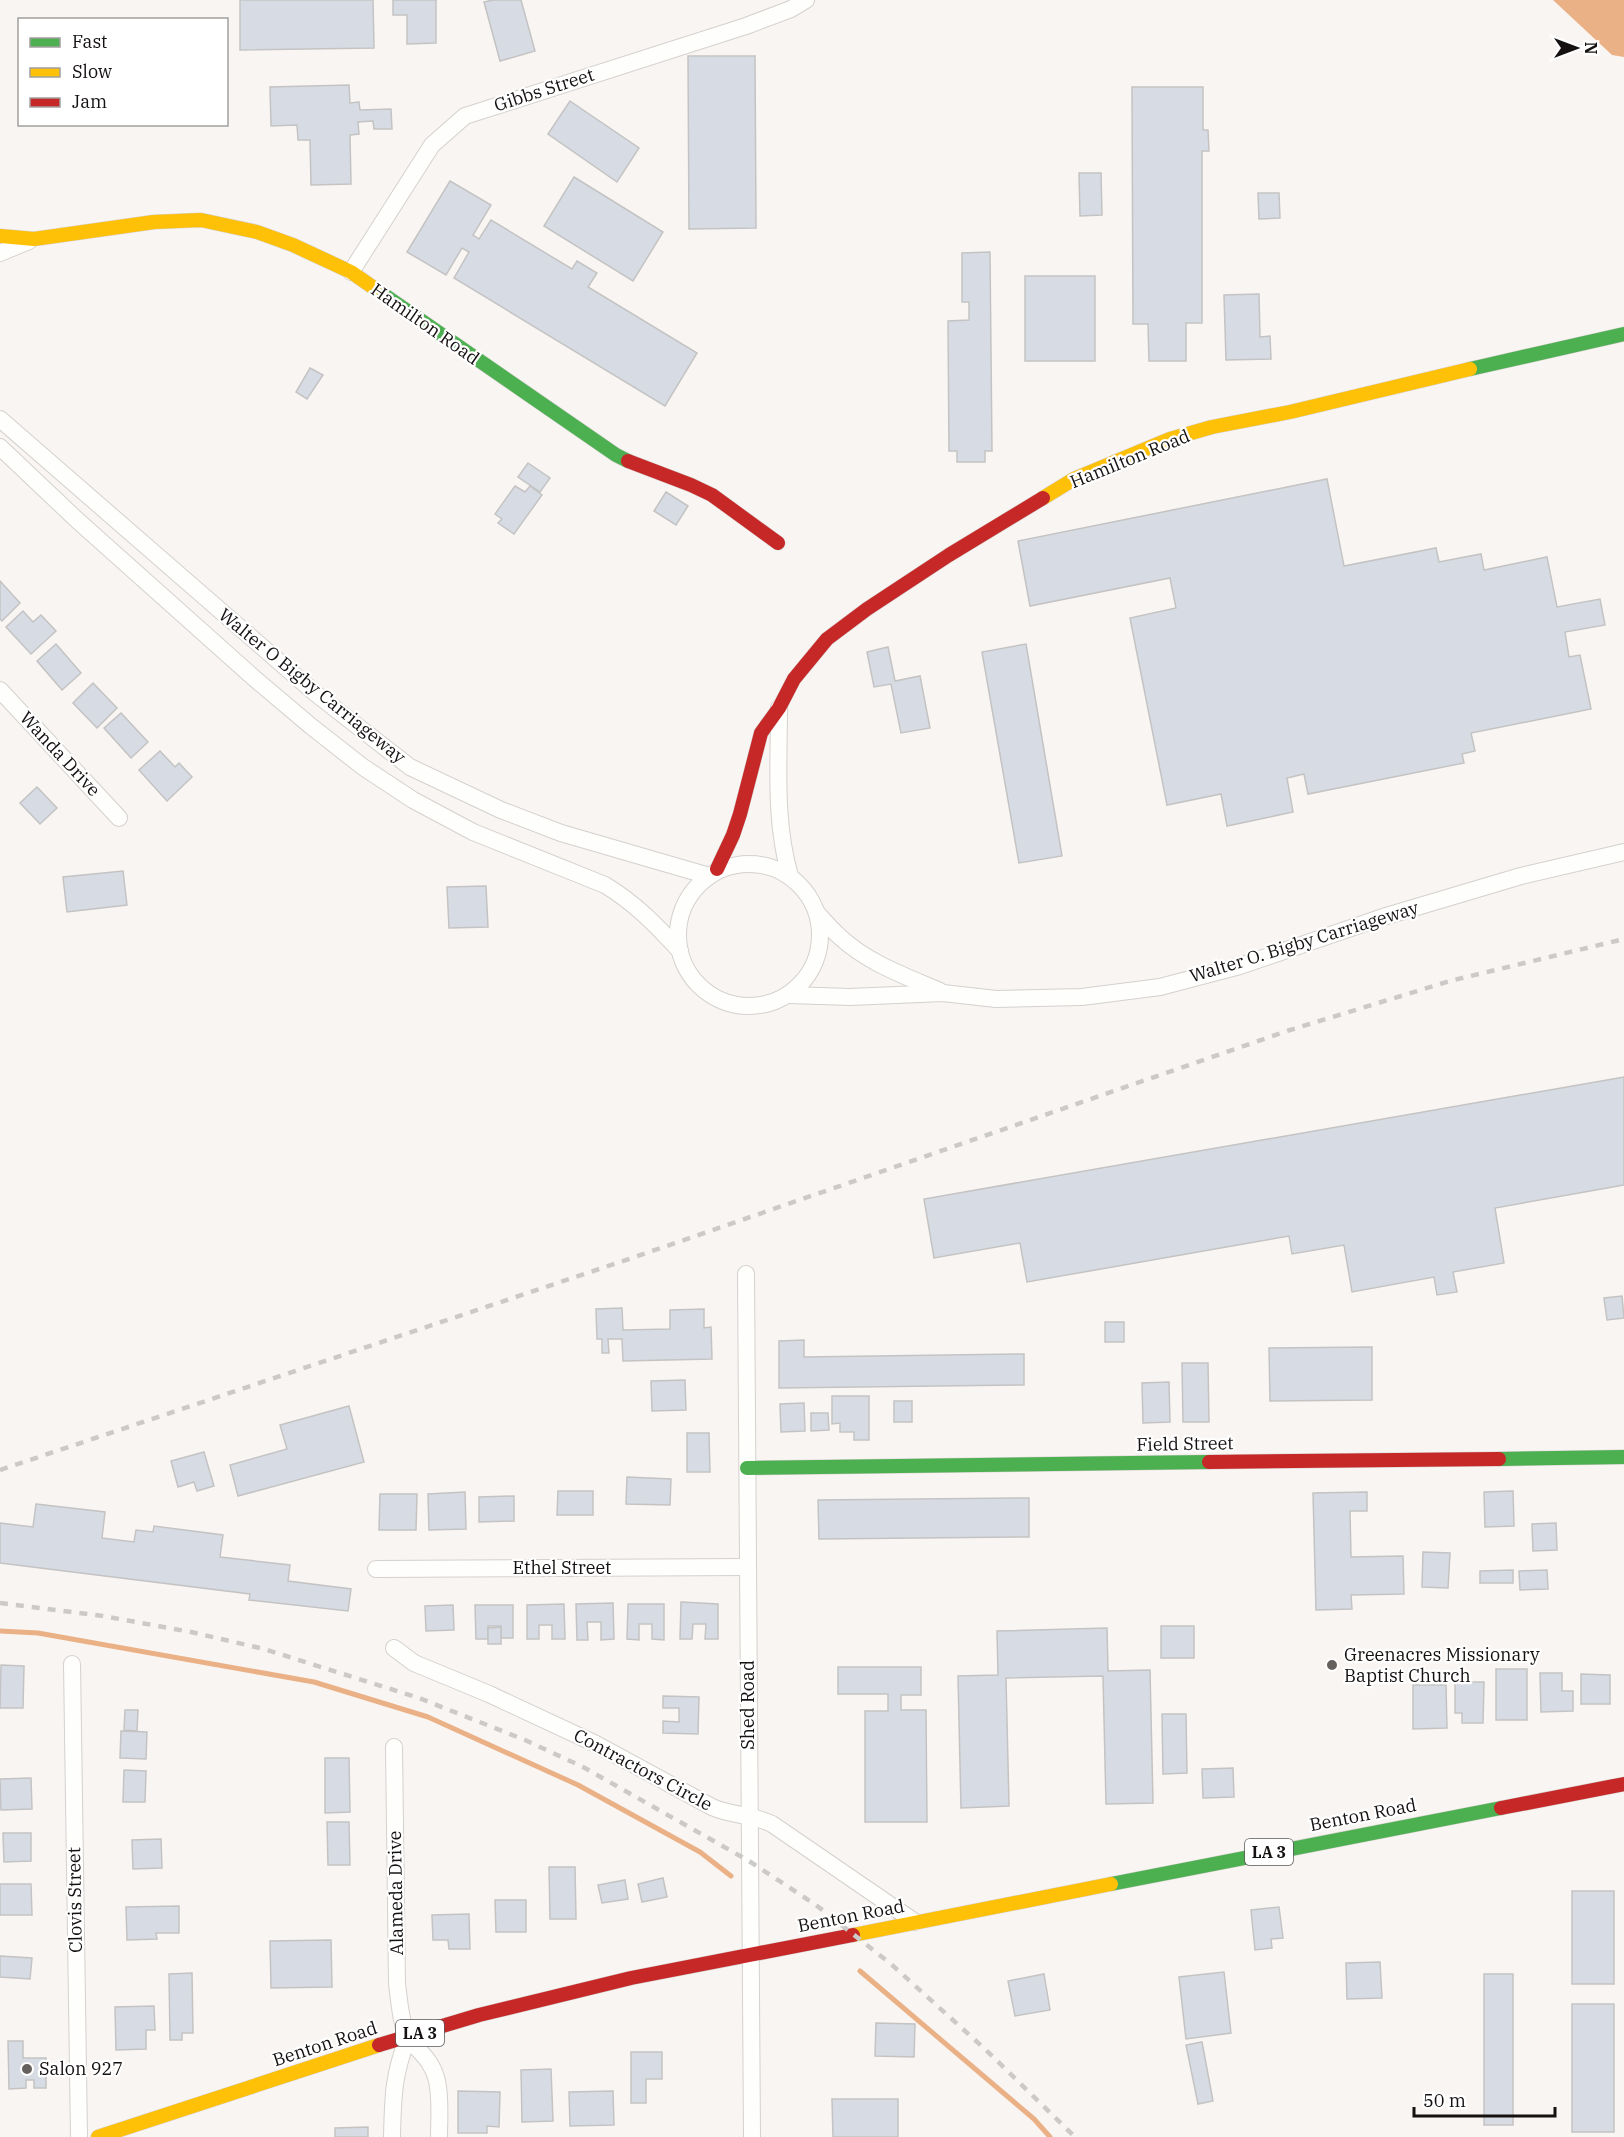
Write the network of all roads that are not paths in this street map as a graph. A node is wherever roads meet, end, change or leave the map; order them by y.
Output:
1 (806, 0) edge
2 (0, 236) edge
3 (34, 239) junction
4 (0, 254) edge
5 (351, 272) junction
6 (1624, 334) edge
7 (0, 419) edge
8 (0, 447) edge
9 (778, 543) dead end
10 (0, 690) edge
11 (779, 708) junction
12 (119, 818) dead end
13 (1624, 852) edge
14 (713, 873) junction
15 (789, 876) junction
16 (817, 913) junction
17 (680, 951) junction
18 (943, 993) junction
19 (789, 995) junction
20 (746, 1274) dead end
21 (1624, 1456) edge
22 (747, 1468) junction
23 (747, 1567) junction
24 (376, 1569) dead end
25 (394, 1648) dead end
26 (72, 1664) dead end
27 (394, 1747) dead end
28 (1624, 1784) edge
29 (749, 1815) junction
30 (915, 1922) junction
31 (750, 1955) junction
32 (408, 2037) junction
33 (78, 2137) edge
34 (98, 2137) edge
35 (392, 2137) edge
36 (439, 2137) edge
37 (752, 2137) edge

1 - 5 street, Gibbs Street
2 - 3 street, Hamilton Road
3 - 4 street, Hamilton Road
3 - 5 street, Hamilton Road
5 - 9 street, Hamilton Road
6 - 11 street, Hamilton Road
7 - 14 street, Walter O Bigby Carriageway
8 - 17 street, Walter O Bigby Carriageway
10 - 12 street, Wanda Drive
11 - 14 street, Hamilton Road
11 - 15 street, Hamilton Road
13 - 18 street, Walter O. Bigby Carriageway
14 - 15 street, Walter O Bigby Carriageway
14 - 17 street, Walter O Bigby Carriageway
15 - 16 street, Walter O Bigby Carriageway
16 - 18 street, Walter O. Bigby Carriageway
16 - 19 street, Walter O Bigby Carriageway
17 - 19 street, Walter O Bigby Carriageway
18 - 19 street, Walter O. Bigby Carriageway
20 - 22 street, Shed Road
21 - 22 street, Field Street
22 - 23 street, Shed Road
23 - 24 street, Ethel Street
23 - 29 street, Shed Road
25 - 29 street, Contractors Circle
26 - 33 street, Clovis Street
27 - 32 street, Alameda Drive
28 - 30 street, Benton Road / LA 3
29 - 30 street, Contractors Circle
29 - 31 street, Shed Road
30 - 31 street, Benton Road / LA 3
31 - 32 street, Benton Road / LA 3
31 - 37 street, Shed Road
32 - 34 street, Benton Road / LA 3
32 - 35 street
32 - 36 street, Alameda Drive

